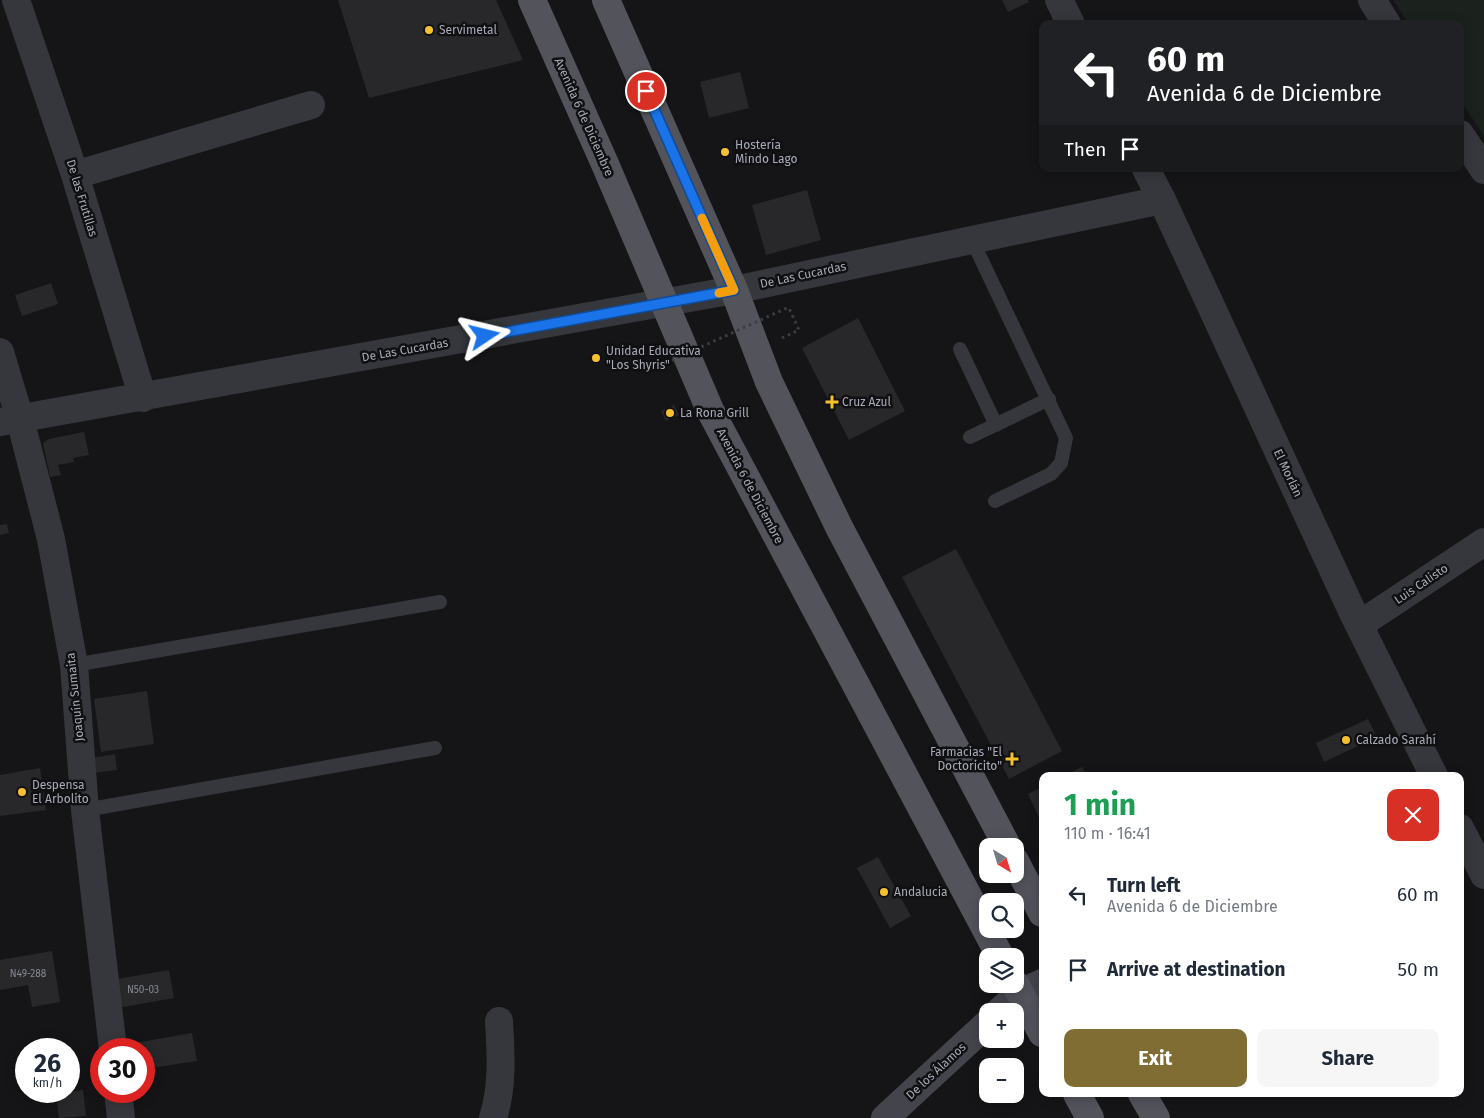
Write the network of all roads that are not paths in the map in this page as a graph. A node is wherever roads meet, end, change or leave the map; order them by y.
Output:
1 (16, 0) edge
2 (532, 0) edge
3 (606, 0) edge
4 (1058, 0) edge
5 (1372, 0) edge
6 (1069, 20) edge
7 (1384, 20) edge
8 (311, 105) dead end
9 (1464, 140) edge
10 (1484, 170) edge
11 (1148, 172) edge
12 (75, 174) junction
13 (1162, 200) junction
14 (972, 240) junction
15 (734, 290) junction
16 (664, 303) junction
17 (960, 349) dead end
18 (0, 352) edge
19 (143, 398) junction
20 (1049, 399) junction
21 (10, 421) edge
22 (996, 425) junction
23 (970, 438) dead end
24 (995, 501) dead end
25 (1484, 542) edge
26 (440, 602) dead end
27 (1358, 625) junction
28 (74, 665) junction
29 (434, 748) dead end
30 (1432, 772) edge
31 (85, 810) junction
32 (1003, 838) edge
33 (1024, 878) edge
34 (1039, 907) edge
35 (996, 948) edge
36 (1019, 993) edge
37 (499, 1021) dead end
38 (1039, 1028) edge
39 (979, 1031) edge
40 (112, 1038) edge
41 (1079, 1097) edge
42 (1144, 1097) edge
43 (119, 1103) edge
44 (121, 1118) edge
45 (493, 1118) edge
46 (886, 1118) edge
47 (1090, 1118) edge
48 (1156, 1118) edge

1 - 12 street, De las Frutillas
2 - 16 main road, Avenida 6 de Diciembre
3 - 15 main road
4 - 6 street
5 - 7 street
8 - 12 street
9 - 10 street
11 - 13 street, El Morlán
12 - 19 street, De las Frutillas
13 - 14 street, De Las Cucardas
13 - 27 street, El Morlán
14 - 15 street, De Las Cucardas
14 - 20 lane
15 - 16 street, De Las Cucardas
15 - 32 main road
16 - 19 street, De Las Cucardas
16 - 35 main road, Avenida 6 de Diciembre
17 - 22 lane
18 - 21 street, Joaquín Sumaita
19 - 21 street, De Las Cucardas
20 - 22 lane
20 - 24 lane
21 - 28 street, Joaquín Sumaita
22 - 23 lane
25 - 27 street, Luis Calisto
26 - 28 lane
27 - 30 street, El Morlán
28 - 31 street, Joaquín Sumaita
29 - 31 lane
31 - 40 street, Joaquín Sumaita
33 - 34 main road
36 - 38 main road
37 - 45 street
39 - 46 street, De los Álamos
41 - 47 main road
42 - 48 main road
43 - 44 street

